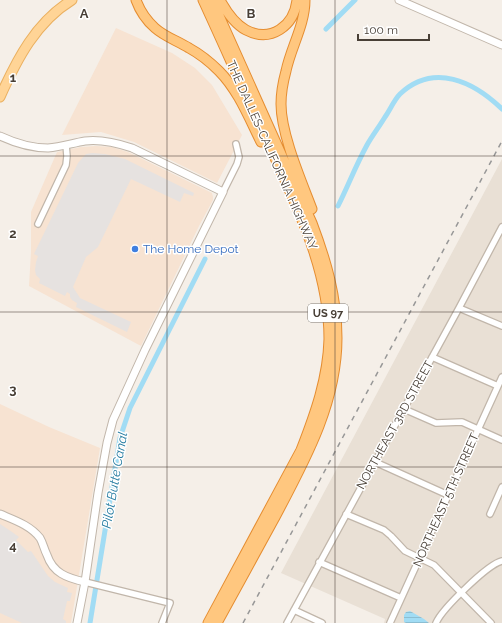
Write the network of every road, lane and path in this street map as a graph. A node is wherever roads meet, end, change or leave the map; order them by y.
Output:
1 (72, 0) edge
2 (136, 0) edge
3 (203, 0) edge
4 (212, 0) edge
5 (220, 0) edge
6 (297, 0) edge
7 (305, 0) edge
8 (399, 0) edge
9 (502, 45) edge
10 (0, 97) edge
11 (0, 136) edge
12 (236, 144) dead end
13 (66, 145) junction
14 (223, 192) junction
15 (294, 203) junction
16 (38, 224) dead end
17 (502, 227) edge
18 (323, 251) junction
19 (459, 308) junction
20 (502, 326) edge
21 (432, 356) junction
22 (502, 377) edge
23 (498, 386) junction
24 (404, 409) junction
25 (478, 430) junction
26 (502, 440) edge
27 (374, 462) junction
28 (502, 487) edge
29 (448, 495) junction
30 (0, 514) edge
31 (346, 514) junction
32 (490, 514) dead end
33 (420, 558) junction
34 (502, 561) edge
35 (320, 562) junction
36 (86, 583) junction
37 (462, 593) junction
38 (401, 598) junction
39 (294, 610) junction
40 (322, 622) edge
41 (77, 623) edge
42 (162, 623) edge
43 (208, 623) edge
44 (218, 623) edge
45 (287, 623) edge
46 (390, 623) edge
47 (436, 623) edge
48 (492, 623) edge

1 - 10 main road
2 - 15 highway
3 - 15 highway, THE DALLES-CALIFORNIA HIGHWAY / US 97
4 - 18 highway, THE DALLES-CALIFORNIA HIGHWAY / US 97
5 - 6 highway
7 - 18 highway
8 - 9 street
11 - 13 street
12 - 14 street
13 - 14 street
13 - 16 street
14 - 36 street
15 - 43 highway, THE DALLES-CALIFORNIA HIGHWAY / US 97
17 - 19 street, NORTHEAST 3RD STREET
18 - 44 highway, THE DALLES-CALIFORNIA HIGHWAY / US 97
19 - 20 street
19 - 21 street, NORTHEAST 3RD STREET
21 - 23 street
21 - 24 street, NORTHEAST 3RD STREET
22 - 23 street, NORTHEAST 5TH STREET
23 - 25 street, NORTHEAST 5TH STREET
24 - 25 street
24 - 27 street, NORTHEAST 3RD STREET
25 - 26 street
25 - 29 street, NORTHEAST 5TH STREET
27 - 29 street
27 - 31 street, NORTHEAST 3RD STREET
28 - 32 street
29 - 33 street, NORTHEAST 5TH STREET
30 - 36 street
31 - 33 street
31 - 35 street, NORTHEAST 3RD STREET
33 - 37 street
33 - 38 street, NORTHEAST 5TH STREET
34 - 37 street
35 - 38 street
35 - 39 street, NORTHEAST 3RD STREET
36 - 41 street
36 - 42 street
37 - 47 street
37 - 48 street
38 - 46 street, NORTHEAST 5TH STREET
39 - 40 street
39 - 45 street, NORTHEAST 3RD STREET

